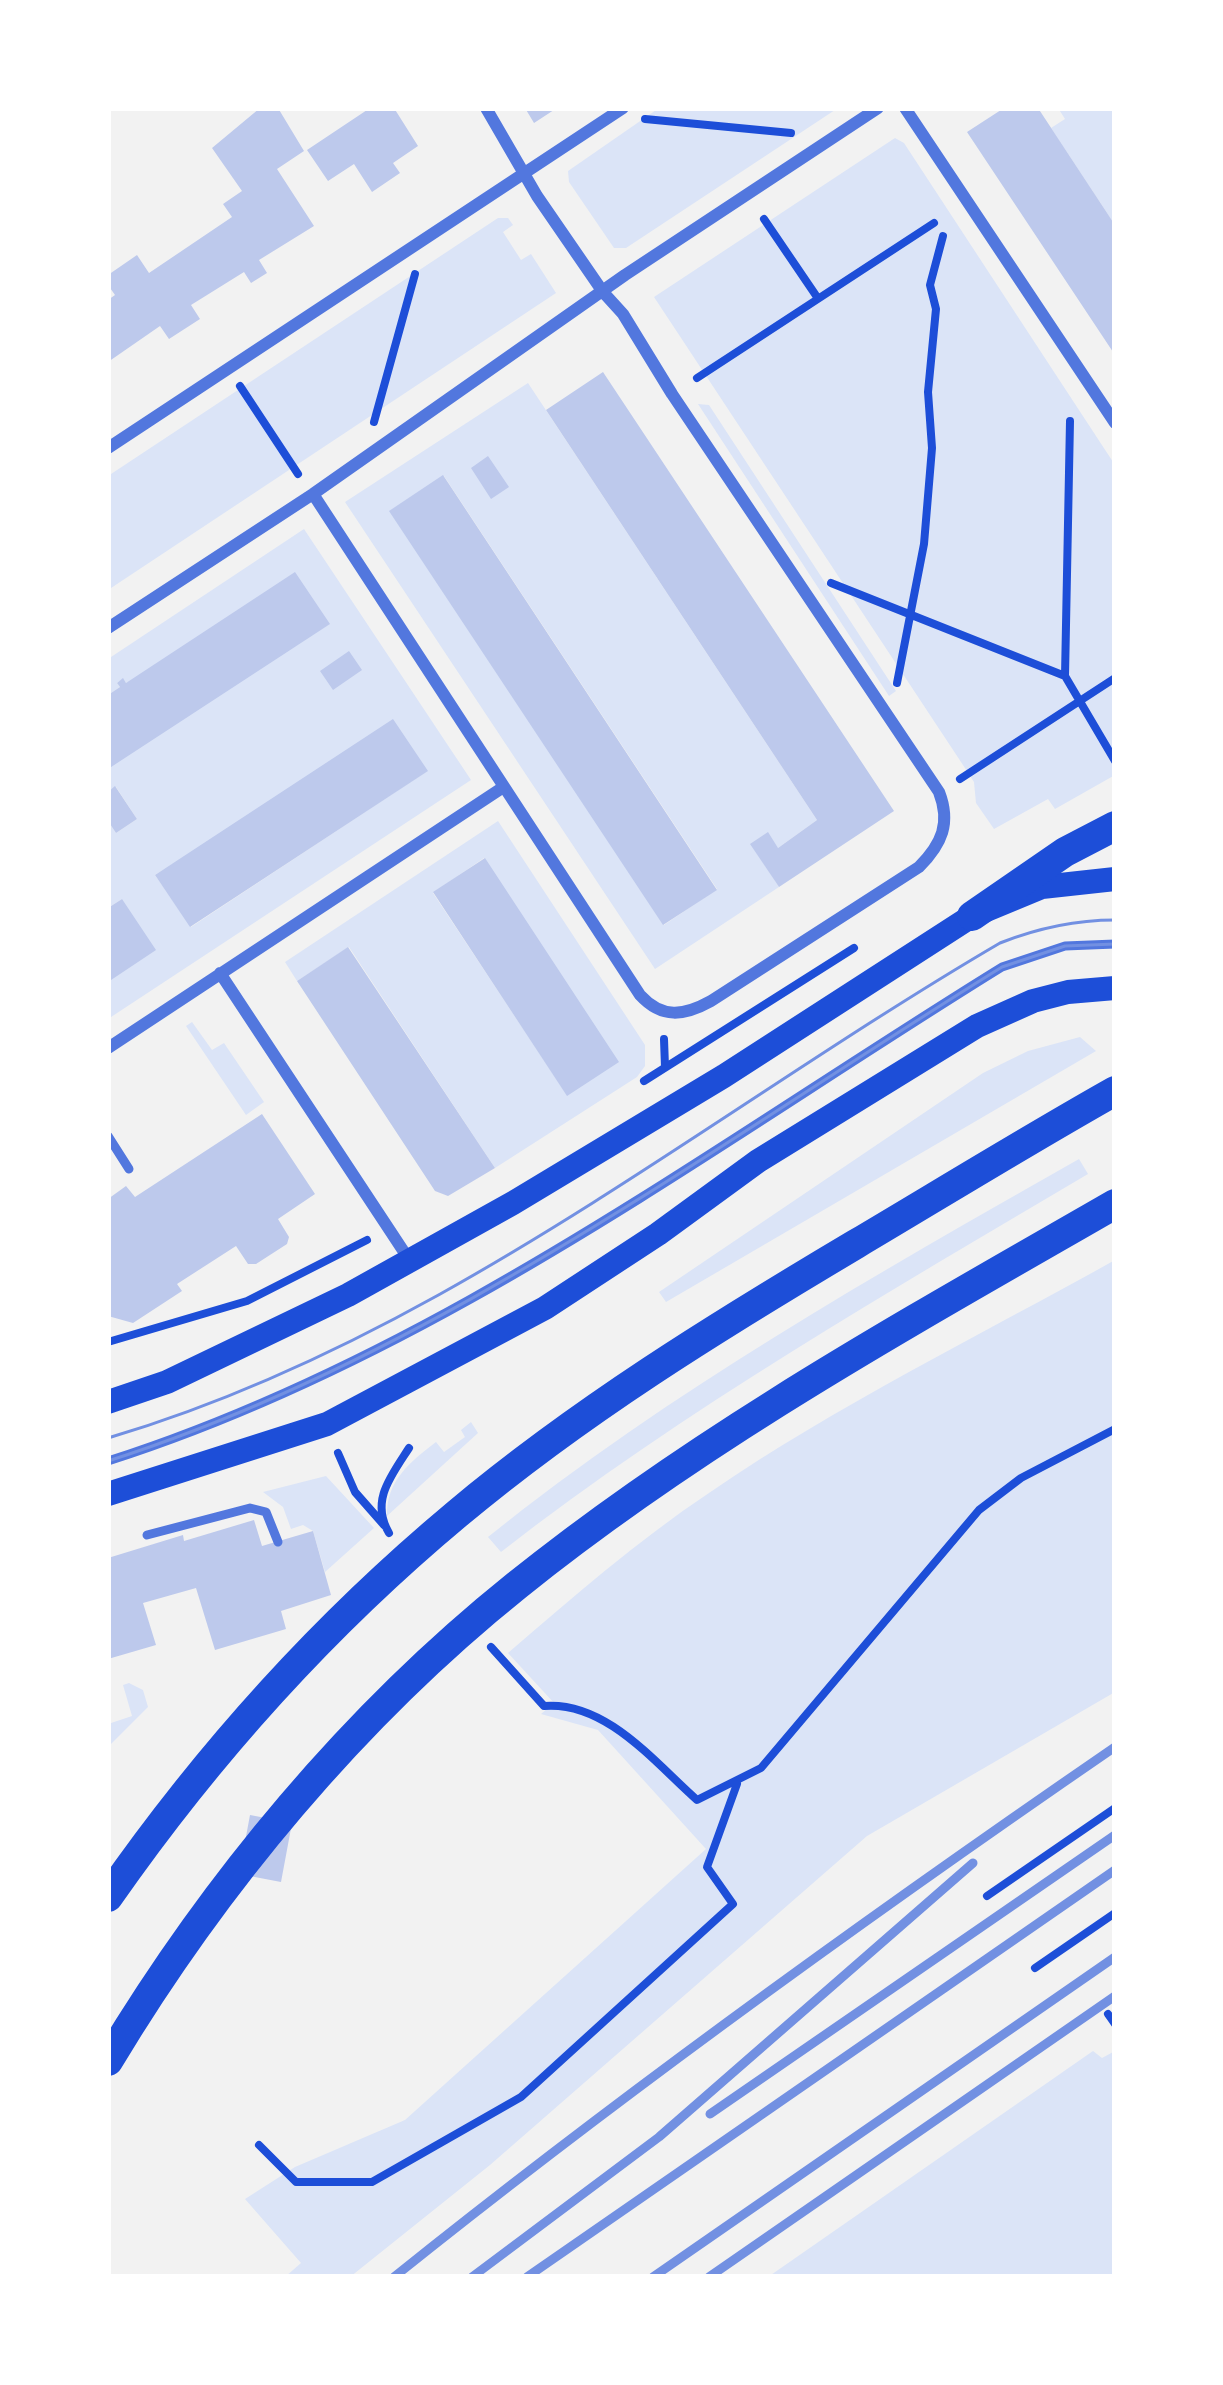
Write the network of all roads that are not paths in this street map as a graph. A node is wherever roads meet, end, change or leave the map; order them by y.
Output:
1 (486, 108) edge
2 (623, 108) edge
3 (878, 108) edge
4 (905, 108) edge
5 (526, 174) junction
6 (603, 292) junction
7 (1115, 423) edge
8 (108, 448) edge
9 (313, 494) junction
10 (108, 628) edge
11 (502, 788) junction
12 (1115, 826) edge
13 (1115, 879) edge
14 (972, 916) junction
15 (1115, 944) edge
16 (220, 974) junction
17 (1115, 988) edge
18 (108, 1048) edge
19 (1115, 1091) edge
20 (108, 1136) edge
21 (129, 1168) dead end
22 (1112, 1206) edge
23 (410, 1261) junction
24 (108, 1402) edge
25 (108, 1461) edge
26 (108, 1494) edge
27 (147, 1535) dead end
28 (278, 1542) dead end
29 (108, 1897) edge
30 (108, 2061) edge

1 - 5 street
2 - 5 street
3 - 6 street
4 - 7 street
5 - 6 street
5 - 8 street
6 - 9 street
6 - 11 street
9 - 10 street
9 - 11 street
11 - 16 street
12 - 14 highway
13 - 14 main road
14 - 23 main road
15 - 25 lane
16 - 18 street
16 - 23 street
17 - 26 main road
19 - 29 highway
20 - 21 lane
22 - 30 highway
23 - 24 main road
27 - 28 lane

